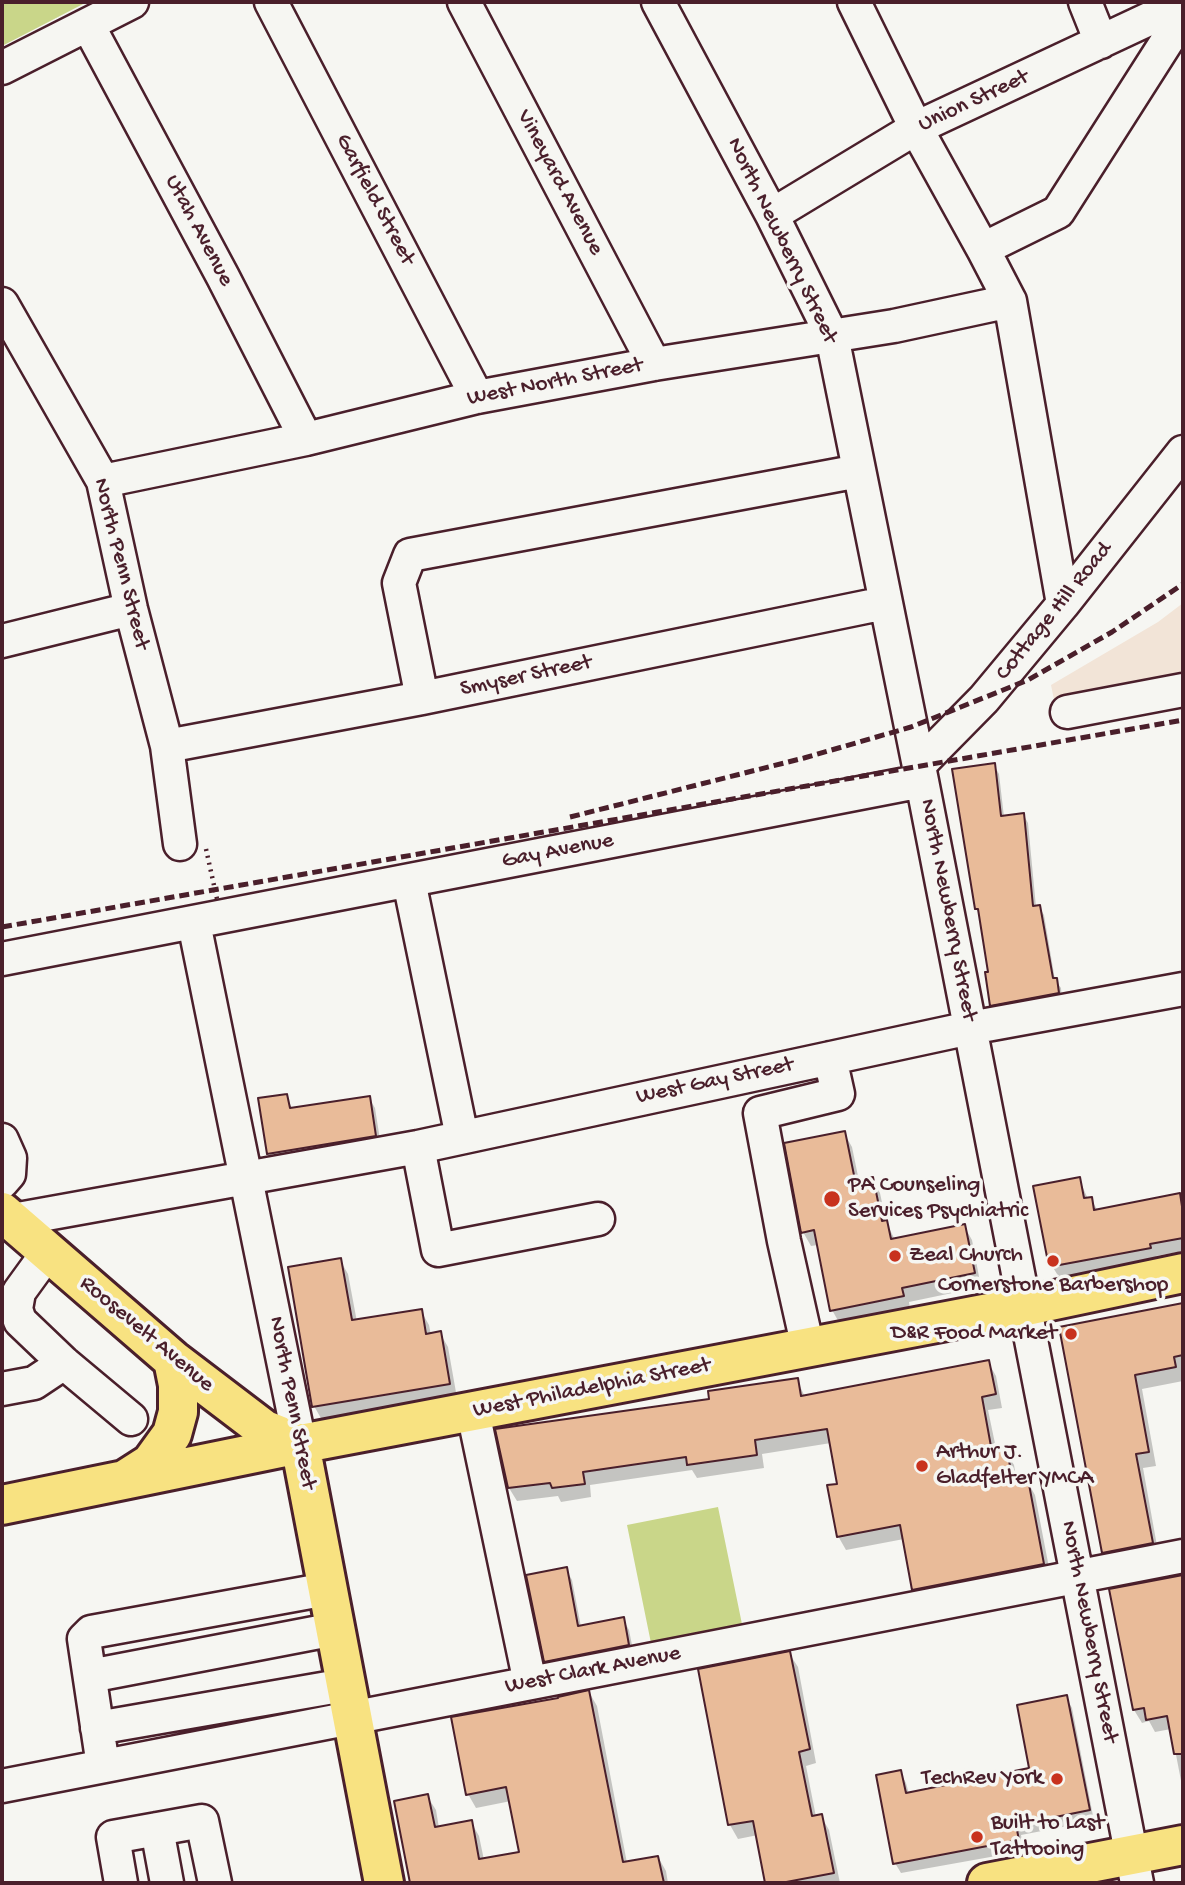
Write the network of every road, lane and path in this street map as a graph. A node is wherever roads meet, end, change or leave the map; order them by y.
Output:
1 (132, 2) edge
2 (271, 2) edge
3 (464, 2) edge
4 (658, 2) edge
5 (854, 2) edge
6 (1085, 2) edge
7 (1183, 3) edge
8 (1183, 16) edge
9 (88, 25) junction
10 (1101, 42) junction
11 (2, 68) edge
12 (916, 128) junction
13 (772, 215) junction
14 (983, 249) junction
15 (1010, 301) junction
16 (2, 304) edge
17 (832, 337) junction
18 (654, 364) junction
19 (477, 397) junction
20 (306, 439) junction
21 (1183, 452) edge
22 (859, 471) junction
23 (103, 481) junction
24 (885, 603) junction
25 (1063, 604) junction
26 (131, 609) junction
27 (2, 641) edge
28 (1183, 690) edge
29 (422, 698) junction
30 (1067, 712) dead end
31 (167, 746) junction
32 (920, 773) junction
33 (193, 847) joint
34 (409, 881) junction
35 (217, 899) dead end
36 (194, 923) junction
37 (2, 959) edge
38 (1183, 989) edge
39 (970, 1028) junction
40 (831, 1058) junction
41 (750, 1074) junction
42 (760, 1113) junction
43 (462, 1137) junction
44 (2, 1140) edge
45 (418, 1147) junction
46 (247, 1176) junction
47 (2, 1182) edge
48 (5, 1218) edge
49 (598, 1219) dead end
50 (48, 1252) junction
51 (1183, 1273) edge
52 (1026, 1306) junction
53 (808, 1348) junction
54 (173, 1360) junction
55 (64, 1363) junction
56 (2, 1389) edge
57 (473, 1412) junction
58 (131, 1419) dead end
59 (300, 1444) junction
60 (125, 1480) junction
61 (2, 1505) edge
62 (1183, 1556) edge
63 (1077, 1577) junction
64 (327, 1590) junction
65 (335, 1629) junction
66 (90, 1676) junction
67 (530, 1683) junction
68 (348, 1702) junction
69 (97, 1728) junction
70 (103, 1766) junction
71 (2, 1786) edge
72 (157, 1829) junction
73 (1183, 1845) edge
74 (1134, 1869) edge
75 (121, 1883) edge
76 (167, 1883) edge
77 (215, 1883) edge
78 (384, 1883) edge
79 (987, 1883) edge

1 - 9 street
2 - 19 street, Garfield Street
3 - 18 street, Vineyard Avenue
4 - 13 street, North Newberry Street
5 - 12 street
6 - 10 street
7 - 10 street, Union Street
8 - 14 street
9 - 11 street
9 - 20 street, Utah Avenue
10 - 12 street, Union Street
12 - 13 street, Union Street
12 - 14 street
13 - 17 street, North Newberry Street
14 - 15 street
15 - 17 street, West North Street
15 - 25 street
16 - 23 street, North Penn Street
17 - 18 street, West North Street
17 - 22 street, North Newberry Street
18 - 19 street, West North Street
19 - 20 street, West North Street
20 - 23 street, West North Street
21 - 25 street, Cottage Hill Road
22 - 24 street, North Newberry Street
22 - 29 street
23 - 26 street, North Penn Street
24 - 29 street, Smyser Street
24 - 32 street, North Newberry Street
25 - 32 street, Cottage Hill Road
26 - 27 street
26 - 31 street, North Penn Street
28 - 30 street
29 - 31 street, Smyser Street
31 - 33 street, North Penn Street
32 - 34 street, Gay Avenue
32 - 39 street, North Newberry Street
33 - 35 path, bridge
34 - 36 street, Gay Avenue
34 - 43 street
36 - 37 street, Gay Avenue
36 - 46 street, North Penn Street
38 - 39 street, West Gay Street
39 - 40 street, West Gay Street
39 - 52 street, North Newberry Street
40 - 41 street, West Gay Street
40 - 42 street
41 - 42 street
41 - 43 street, West Gay Street
42 - 53 street
43 - 45 street, West Gay Street
44 - 47 street
45 - 46 street, West Gay Street
45 - 49 street
46 - 48 street, West Gay Street
46 - 59 street, North Penn Street
48 - 50 main road, Roosevelt Avenue
50 - 54 main road, Roosevelt Avenue
50 - 55 street
51 - 52 main road, West Philadelphia Street
52 - 53 main road, West Philadelphia Street
52 - 63 street, North Newberry Street
53 - 57 main road, West Philadelphia Street
54 - 59 main road, Roosevelt Avenue
54 - 60 main road
55 - 56 street
55 - 58 street
57 - 59 main road, West Philadelphia Street
57 - 67 street
59 - 60 main road, West Philadelphia Street
59 - 64 main road, North Penn Street
60 - 61 main road, West Philadelphia Street
62 - 63 street, West Clark Avenue
63 - 67 street, West Clark Avenue
63 - 74 street, North Newberry Street
64 - 65 main road, North Penn Street
64 - 66 street
65 - 66 street
65 - 68 main road, North Penn Street
66 - 69 street
67 - 68 street, West Clark Avenue
68 - 69 street
68 - 70 street, West Clark Avenue
68 - 78 main road, North Penn Street
69 - 70 street
70 - 71 street, West Clark Avenue
72 - 75 street
72 - 76 street
72 - 77 street
73 - 74 main road
74 - 79 main road

